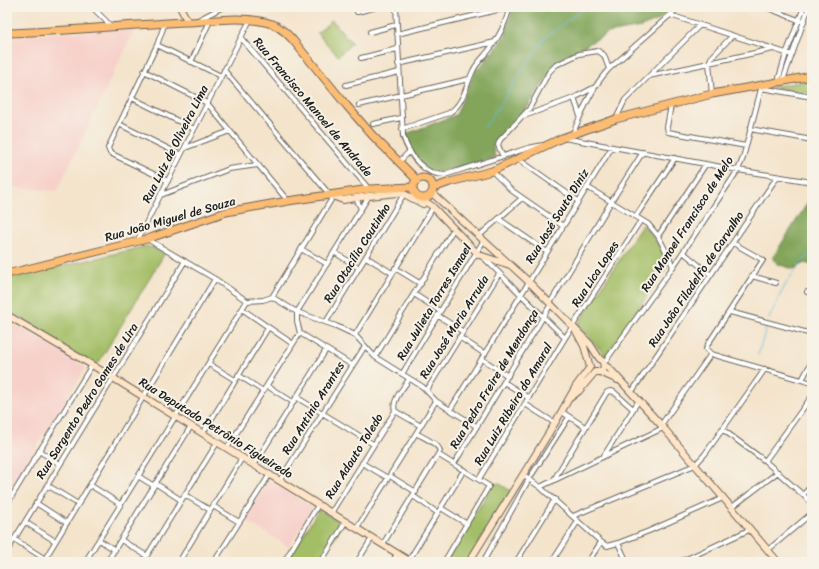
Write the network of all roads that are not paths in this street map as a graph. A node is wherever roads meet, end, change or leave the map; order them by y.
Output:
1 (94, 7) edge
2 (180, 7) edge
3 (223, 7) edge
4 (378, 7) edge
5 (396, 7) edge
6 (510, 7) edge
7 (679, 7) edge
8 (765, 7) edge
9 (804, 7) edge
10 (809, 7) edge
11 (212, 12) junction
12 (357, 12) dead end
13 (670, 15) junction
14 (213, 20) junction
15 (250, 20) junction
16 (801, 21) junction
17 (188, 22) junction
18 (196, 22) junction
19 (166, 23) junction
20 (700, 25) junction
21 (396, 26) junction
22 (112, 27) junction
23 (370, 32) dead end
24 (7, 33) edge
25 (397, 34) junction
26 (732, 36) junction
27 (241, 38) junction
28 (496, 42) junction
29 (157, 45) junction
30 (397, 49) junction
31 (773, 49) junction
32 (786, 54) junction
33 (792, 56) junction
34 (361, 58) dead end
35 (191, 62) junction
36 (709, 63) junction
37 (398, 64) junction
38 (609, 69) junction
39 (224, 70) junction
40 (144, 71) junction
41 (399, 72) junction
42 (221, 76) junction
43 (649, 76) junction
44 (812, 76) edge
45 (469, 79) junction
46 (781, 81) junction
47 (346, 85) dead end
48 (595, 86) junction
49 (762, 86) junction
50 (712, 94) junction
51 (400, 95) junction
52 (812, 97) edge
53 (132, 98) junction
54 (574, 98) junction
55 (207, 102) junction
56 (359, 105) dead end
57 (671, 105) junction
58 (580, 116) junction
59 (522, 117) junction
60 (401, 118) junction
61 (616, 119) junction
62 (119, 124) junction
63 (373, 124) dead end
64 (194, 129) junction
65 (402, 129) junction
66 (750, 129) junction
67 (230, 131) junction
68 (573, 133) junction
69 (562, 138) junction
70 (812, 140) edge
71 (547, 145) junction
72 (746, 146) junction
73 (612, 147) junction
74 (184, 148) junction
75 (410, 151) junction
76 (643, 152) junction
77 (181, 155) junction
78 (503, 157) junction
79 (675, 158) junction
80 (518, 159) junction
81 (399, 162) junction
82 (706, 164) junction
83 (258, 165) junction
84 (738, 170) junction
85 (492, 172) junction
86 (777, 177) junction
87 (428, 179) junction
88 (417, 180) junction
89 (168, 181) junction
90 (450, 182) junction
91 (812, 182) edge
92 (412, 187) junction
93 (587, 187) junction
94 (433, 190) junction
95 (370, 192) junction
96 (404, 194) junction
97 (161, 195) junction
98 (330, 195) junction
99 (356, 198) junction
100 (420, 198) junction
101 (522, 198) junction
102 (288, 201) junction
103 (578, 201) junction
104 (611, 202) junction
105 (362, 209) junction
106 (432, 209) junction
107 (439, 212) junction
108 (636, 216) junction
109 (499, 219) junction
110 (641, 220) junction
111 (563, 226) junction
112 (454, 230) junction
113 (658, 236) junction
114 (482, 238) junction
115 (147, 239) junction
116 (137, 241) junction
117 (733, 243) junction
118 (301, 249) junction
119 (334, 252) junction
120 (547, 252) junction
121 (682, 252) junction
122 (476, 253) junction
123 (483, 256) junction
124 (366, 257) junction
125 (185, 261) junction
126 (327, 264) junction
127 (512, 266) junction
128 (673, 267) junction
129 (359, 268) junction
130 (395, 268) junction
131 (392, 273) junction
132 (7, 274) edge
133 (499, 274) junction
134 (711, 275) junction
135 (752, 276) junction
136 (215, 279) junction
137 (528, 282) junction
138 (776, 283) dead end
139 (421, 284) junction
140 (414, 294) junction
141 (520, 295) junction
142 (272, 297) junction
143 (248, 301) junction
144 (550, 304) junction
145 (242, 309) junction
146 (440, 311) junction
147 (297, 312) junction
148 (730, 312) junction
149 (7, 315) edge
150 (437, 315) junction
151 (543, 317) junction
152 (326, 322) junction
153 (268, 328) junction
154 (574, 329) junction
155 (462, 331) junction
156 (300, 333) junction
157 (355, 334) junction
158 (812, 334) edge
159 (459, 337) junction
160 (565, 338) junction
161 (293, 344) junction
162 (365, 346) junction
163 (326, 350) junction
164 (485, 354) junction
165 (710, 354) junction
166 (375, 357) junction
167 (599, 358) junction
168 (482, 359) junction
169 (812, 361) edge
170 (209, 364) junction
171 (604, 364) junction
172 (92, 365) junction
173 (352, 365) junction
174 (590, 365) junction
175 (764, 369) junction
176 (598, 372) junction
177 (402, 374) junction
178 (238, 375) junction
179 (508, 376) junction
180 (112, 378) junction
181 (409, 379) junction
182 (235, 380) junction
183 (620, 380) junction
184 (802, 380) junction
185 (504, 382) junction
186 (812, 383) edge
187 (267, 386) junction
188 (427, 390) junction
189 (263, 391) junction
190 (631, 393) junction
191 (812, 396) edge
192 (144, 397) junction
193 (296, 397) junction
194 (529, 398) junction
195 (639, 400) junction
196 (436, 401) junction
197 (568, 401) junction
198 (293, 402) junction
199 (525, 404) junction
200 (633, 409) junction
201 (450, 410) junction
202 (395, 411) junction
203 (322, 412) junction
204 (562, 412) junction
205 (175, 417) junction
206 (569, 417) junction
207 (555, 423) junction
208 (191, 426) junction
209 (421, 426) junction
210 (476, 426) junction
211 (585, 427) junction
212 (662, 427) junction
213 (722, 429) junction
214 (202, 433) junction
215 (416, 434) junction
216 (217, 442) junction
217 (543, 443) junction
218 (373, 444) junction
219 (226, 448) junction
220 (549, 448) junction
221 (39, 452) junction
222 (439, 455) junction
223 (603, 457) junction
224 (242, 458) junction
225 (765, 461) junction
226 (362, 463) junction
227 (60, 464) junction
228 (454, 464) junction
229 (254, 465) junction
230 (695, 465) junction
231 (464, 470) junction
232 (778, 472) junction
233 (270, 474) junction
234 (523, 475) junction
235 (138, 476) junction
236 (389, 477) junction
237 (479, 479) junction
238 (529, 479) junction
239 (280, 480) junction
240 (553, 481) junction
241 (155, 484) junction
242 (47, 485) junction
243 (90, 485) junction
244 (812, 485) edge
245 (540, 487) junction
246 (416, 492) junction
247 (185, 495) junction
248 (803, 495) junction
249 (413, 496) junction
250 (722, 498) junction
251 (554, 499) junction
252 (182, 500) junction
253 (36, 503) junction
254 (812, 503) edge
255 (7, 504) edge
256 (78, 504) junction
257 (120, 504) junction
258 (318, 505) junction
259 (213, 506) junction
260 (441, 508) junction
261 (731, 508) junction
262 (210, 510) junction
263 (438, 512) junction
264 (331, 513) junction
265 (812, 513) edge
266 (573, 516) junction
267 (346, 521) junction
268 (578, 521) junction
269 (25, 522) junction
270 (239, 522) junction
271 (67, 523) junction
272 (467, 524) junction
273 (357, 528) junction
274 (750, 530) junction
275 (372, 538) junction
276 (14, 539) junction
277 (99, 540) junction
278 (121, 540) junction
279 (55, 541) junction
280 (601, 542) junction
281 (618, 543) junction
282 (383, 544) junction
283 (115, 550) junction
284 (768, 550) junction
285 (7, 551) edge
286 (398, 553) junction
287 (147, 556) junction
288 (44, 560) edge
289 (410, 561) edge
290 (776, 561) edge
291 (85, 562) edge
292 (107, 562) edge
293 (143, 562) edge
294 (179, 562) edge
295 (214, 562) edge
296 (284, 562) edge
297 (321, 562) edge
298 (357, 562) edge
299 (392, 562) edge
300 (444, 562) edge
301 (470, 562) edge
302 (483, 562) edge
303 (516, 562) edge
304 (552, 562) edge
305 (588, 562) edge
306 (627, 562) edge
307 (680, 562) edge

1 - 22 street
2 - 17 main road
3 - 11 street
4 - 12 street
5 - 21 street
6 - 25 street
6 - 28 street
7 - 13 street
8 - 16 street
9 - 16 street
10 - 16 street
11 - 14 street
11 - 18 street
13 - 20 street
13 - 38 street
14 - 15 main road
14 - 18 main road
14 - 35 street
15 - 27 street, Rua Luiz de Oliveira Lima
15 - 81 main road
16 - 32 street
16 - 33 street
17 - 18 main road
17 - 19 main road
19 - 22 main road
19 - 29 street
20 - 26 street
20 - 43 street
21 - 23 street
21 - 25 street
22 - 24 main road
25 - 30 street
26 - 31 street
26 - 36 street
27 - 39 street, Rua Luiz de Oliveira Lima
27 - 95 street, Rua Francisco Manoel de Andrade
28 - 37 street
28 - 45 street
29 - 35 street
29 - 40 street
30 - 34 street
30 - 37 street
31 - 32 street
31 - 36 street
32 - 33 street
32 - 46 street
33 - 46 street
35 - 42 street
36 - 43 street
36 - 50 street
37 - 41 street
38 - 48 street
38 - 59 street
39 - 42 street, Rua Luiz de Oliveira Lima
39 - 98 street
40 - 53 street
40 - 55 street
41 - 47 street
41 - 51 street
42 - 55 street, Rua Luiz de Oliveira Lima
43 - 61 street
44 - 46 main road
45 - 51 street
45 - 65 street
46 - 49 main road
48 - 54 street
48 - 58 street
49 - 50 main road
49 - 52 street
49 - 66 street, Rua Manoel Francisco de Melo
50 - 57 main road
51 - 56 street
51 - 60 street
53 - 62 street
53 - 64 street
54 - 58 street
54 - 59 street
55 - 64 street, Rua Luiz de Oliveira Lima
55 - 67 street
57 - 61 main road
57 - 72 street
58 - 68 street
59 - 78 street
60 - 63 street
60 - 65 street
61 - 68 main road
62 - 77 street
62 - 89 street
64 - 74 street, Rua Luiz de Oliveira Lima
65 - 75 street
66 - 70 street
66 - 72 street, Rua Manoel Francisco de Melo
67 - 74 street
67 - 83 street
68 - 69 main road
69 - 71 main road
69 - 73 street
71 - 78 street
71 - 80 main road
72 - 84 street, Rua Manoel Francisco de Melo
73 - 76 street
73 - 93 street, Rua José Souto Diniz
74 - 77 street, Rua Luiz de Oliveira Lima
75 - 78 street
75 - 81 street
76 - 79 street
76 - 104 street, Rua Pedro Freire de Mendonça
77 - 89 street, Rua Luiz de Oliveira Lima
79 - 82 street
79 - 108 street
80 - 85 main road
80 - 103 street
81 - 88 main road
82 - 84 street
82 - 113 street
83 - 97 street
83 - 102 street
84 - 86 street
84 - 121 street, Rua Manoel Francisco de Melo
85 - 90 main road
85 - 101 street
86 - 91 street
86 - 117 street, Rua João Filadelfo de Carvalho
87 - 88 main road
87 - 90 main road
87 - 94 main road
88 - 92 main road
89 - 97 street, Rua Luiz de Oliveira Lima
90 - 94 main road
92 - 95 main road, Rua João Miguel de Souza
92 - 100 main road
93 - 103 street, Rua José Souto Diniz
93 - 104 street
94 - 100 main road
94 - 114 main road
95 - 96 main road
95 - 98 main road, Rua João Miguel de Souza
95 - 99 main road
95 - 105 street
96 - 106 main road
96 - 124 street, Rua Otacílio Coutinho
97 - 116 street, Rua Luiz de Oliveira Lima
98 - 99 main road
98 - 102 main road, Rua João Miguel de Souza
98 - 118 street
99 - 105 street
100 - 107 main road
101 - 109 street, Rua Julieta Torres Ismael
101 - 111 street
102 - 115 main road, Rua João Miguel de Souza
103 - 111 street, Rua José Souto Diniz
104 - 108 street
104 - 144 street, Rua Pedro Freire de Mendonça
105 - 119 street
106 - 107 main road
106 - 130 street
107 - 112 main road
108 - 110 street
109 - 114 street, Rua Julieta Torres Ismael
109 - 120 street
110 - 113 street
110 - 154 street, Rua Lica Lopes
111 - 120 street, Rua José Souto Diniz
112 - 122 main road
112 - 139 street
113 - 128 street
114 - 122 street, Rua Julieta Torres Ismael
114 - 127 main road
115 - 116 main road, Rua João Miguel de Souza
115 - 125 street
116 - 132 main road, Rua João Miguel de Souza
117 - 134 street, Rua João Filadelfo de Carvalho
117 - 135 street
118 - 126 street
118 - 142 street
119 - 126 street
119 - 129 street
120 - 137 street, Rua José Souto Diniz
121 - 128 street, Rua Manoel Francisco de Melo
121 - 134 street
122 - 123 main road
122 - 146 street, Rua Julieta Torres Ismael
123 - 127 main road
123 - 133 street
124 - 129 street, Rua Otacílio Coutinho
124 - 131 street
125 - 136 street
125 - 180 street, Rua Sargento Pedro Gomes de Lira
126 - 147 street
127 - 137 main road
128 - 171 street, Rua Manoel Francisco de Melo
129 - 152 street, Rua Otacílio Coutinho
130 - 131 street
130 - 139 street
131 - 157 street
133 - 141 street
133 - 155 street, Rua José Maria Arruda
134 - 190 street, Rua João Filadelfo de Carvalho
135 - 138 street
135 - 148 street
136 - 143 street
136 - 192 street
137 - 141 street, Rua José Souto Diniz
137 - 144 main road
139 - 140 street
140 - 146 street
140 - 166 street
141 - 151 street
141 - 164 street, Rua José Souto Diniz
142 - 143 street
142 - 147 street
143 - 145 street
144 - 151 street, Rua Pedro Freire de Mendonça
144 - 154 main road
145 - 153 street
145 - 170 street
146 - 150 street, Rua Julieta Torres Ismael
147 - 152 street
147 - 156 street
148 - 158 street
148 - 165 street
149 - 172 main road, Rua Deputado Petrônio Figueiredo
150 - 155 street
150 - 177 street, Rua Julieta Torres Ismael
151 - 160 street
151 - 179 street, Rua Pedro Freire de Mendonça
152 - 157 street
153 - 161 street
153 - 178 street
154 - 160 street, Rua Lica Lopes
154 - 167 main road
154 - 174 main road
155 - 159 street, Rua José Maria Arruda
156 - 161 street
156 - 163 street
157 - 162 street
159 - 164 street
159 - 188 street, Rua José Maria Arruda
160 - 194 street, Rua Luiz Ribeiro do Amaral
161 - 187 street
162 - 166 street
162 - 173 street, Rua Antinio Arantes
163 - 173 street
163 - 193 street
164 - 168 street, Rua José Souto Diniz
165 - 175 street
165 - 212 street
166 - 177 street
167 - 171 main road
167 - 174 main road
168 - 179 street
168 - 201 street, Rua José Souto Diniz
169 - 184 street
170 - 182 street
170 - 205 street
171 - 176 main road
171 - 183 main road
172 - 180 main road, Rua Deputado Petrônio Figueiredo
172 - 221 street
173 - 203 street, Rua Antinio Arantes
174 - 176 main road
174 - 197 main road
175 - 184 street
175 - 213 street
176 - 183 main road
176 - 197 main road
177 - 181 street
178 - 182 street
178 - 189 street
179 - 185 street, Rua Pedro Freire de Mendonça
180 - 192 main road, Rua Deputado Petrônio Figueiredo
180 - 227 street, Rua Sargento Pedro Gomes de Lira
181 - 188 street
181 - 202 street
182 - 214 street
183 - 190 main road
184 - 186 street
185 - 194 street
185 - 210 street, Rua Pedro Freire de Mendonça
187 - 189 street
187 - 198 street
188 - 196 street
189 - 219 street
190 - 195 main road
191 - 225 street
192 - 205 main road, Rua Deputado Petrônio Figueiredo
192 - 243 street
193 - 198 street
193 - 203 street
194 - 199 street, Rua Luiz Ribeiro do Amaral
195 - 200 street
195 - 212 main road
196 - 201 street
196 - 209 street
197 - 204 main road
198 - 229 street
199 - 207 street
199 - 237 street, Rua Luiz Ribeiro do Amaral
200 - 211 street
200 - 223 street
201 - 210 street
202 - 209 street
202 - 218 street, Rua Adauto Toledo
203 - 218 street
203 - 239 street, Rua Antinio Arantes
204 - 206 street
204 - 207 main road
205 - 208 main road, Rua Deputado Petrônio Figueiredo
205 - 235 street
206 - 211 street
206 - 220 street
207 - 217 main road
208 - 214 main road, Rua Deputado Petrônio Figueiredo
208 - 241 street
209 - 215 street
210 - 228 street, Rua Pedro Freire de Mendonça
211 - 240 street
212 - 223 street
212 - 230 main road
213 - 225 street
213 - 230 street
214 - 216 main road, Rua Deputado Petrônio Figueiredo
215 - 222 street
215 - 236 street
216 - 219 main road, Rua Deputado Petrônio Figueiredo
216 - 247 street
217 - 220 street
217 - 234 main road
218 - 226 street, Rua Adauto Toledo
219 - 224 main road, Rua Deputado Petrônio Figueiredo
220 - 238 street
221 - 227 street
221 - 255 street
222 - 228 street
222 - 246 street
223 - 240 street
224 - 229 main road, Rua Deputado Petrônio Figueiredo
224 - 259 street
225 - 232 street
226 - 236 street
226 - 264 street, Rua Adauto Toledo
227 - 242 street, Rua Sargento Pedro Gomes de Lira
228 - 231 street
229 - 233 main road, Rua Deputado Petrônio Figueiredo
230 - 250 main road
230 - 266 street
231 - 237 street
231 - 260 street
232 - 248 street
232 - 261 street
233 - 239 main road, Rua Deputado Petrônio Figueiredo
233 - 270 street
234 - 238 street
234 - 301 main road
235 - 241 street
235 - 257 street
236 - 246 street
236 - 273 street
237 - 272 street
238 - 245 street
238 - 302 street
239 - 258 main road, Rua Deputado Petrônio Figueiredo
240 - 245 street
241 - 252 street
241 - 278 street
242 - 253 street, Rua Sargento Pedro Gomes de Lira
242 - 256 street
243 - 256 street
243 - 257 street
244 - 248 street
245 - 251 street
246 - 249 street
247 - 252 street
247 - 262 street
248 - 254 street
249 - 263 street
249 - 282 street
250 - 261 main road
250 - 281 street
251 - 266 street
251 - 303 street
252 - 287 street
253 - 269 street, Rua Sargento Pedro Gomes de Lira
253 - 271 street
256 - 271 street
257 - 277 street
258 - 264 main road, Rua Deputado Petrônio Figueiredo
258 - 296 street
259 - 262 street
259 - 270 street
260 - 263 street
260 - 272 street
261 - 274 main road
262 - 294 street
263 - 289 street
264 - 267 main road, Rua Deputado Petrônio Figueiredo
265 - 284 street
266 - 268 street
267 - 273 main road, Rua Deputado Petrônio Figueiredo
267 - 297 street
268 - 280 street
268 - 304 street
269 - 276 street, Rua Sargento Pedro Gomes de Lira
269 - 279 street
270 - 295 street
271 - 279 street
272 - 300 street
273 - 275 main road, Rua Deputado Petrônio Figueiredo
274 - 284 main road
274 - 307 street
275 - 282 main road, Rua Deputado Petrônio Figueiredo
275 - 298 street
276 - 285 street, Rua Sargento Pedro Gomes de Lira
276 - 288 street
277 - 283 street
277 - 291 street
278 - 283 street
278 - 287 street
279 - 288 street
280 - 281 street
280 - 305 street
281 - 306 street
282 - 286 main road, Rua Deputado Petrônio Figueiredo
283 - 292 street
284 - 290 main road
286 - 289 main road, Rua Deputado Petrônio Figueiredo
286 - 299 street
287 - 293 street

